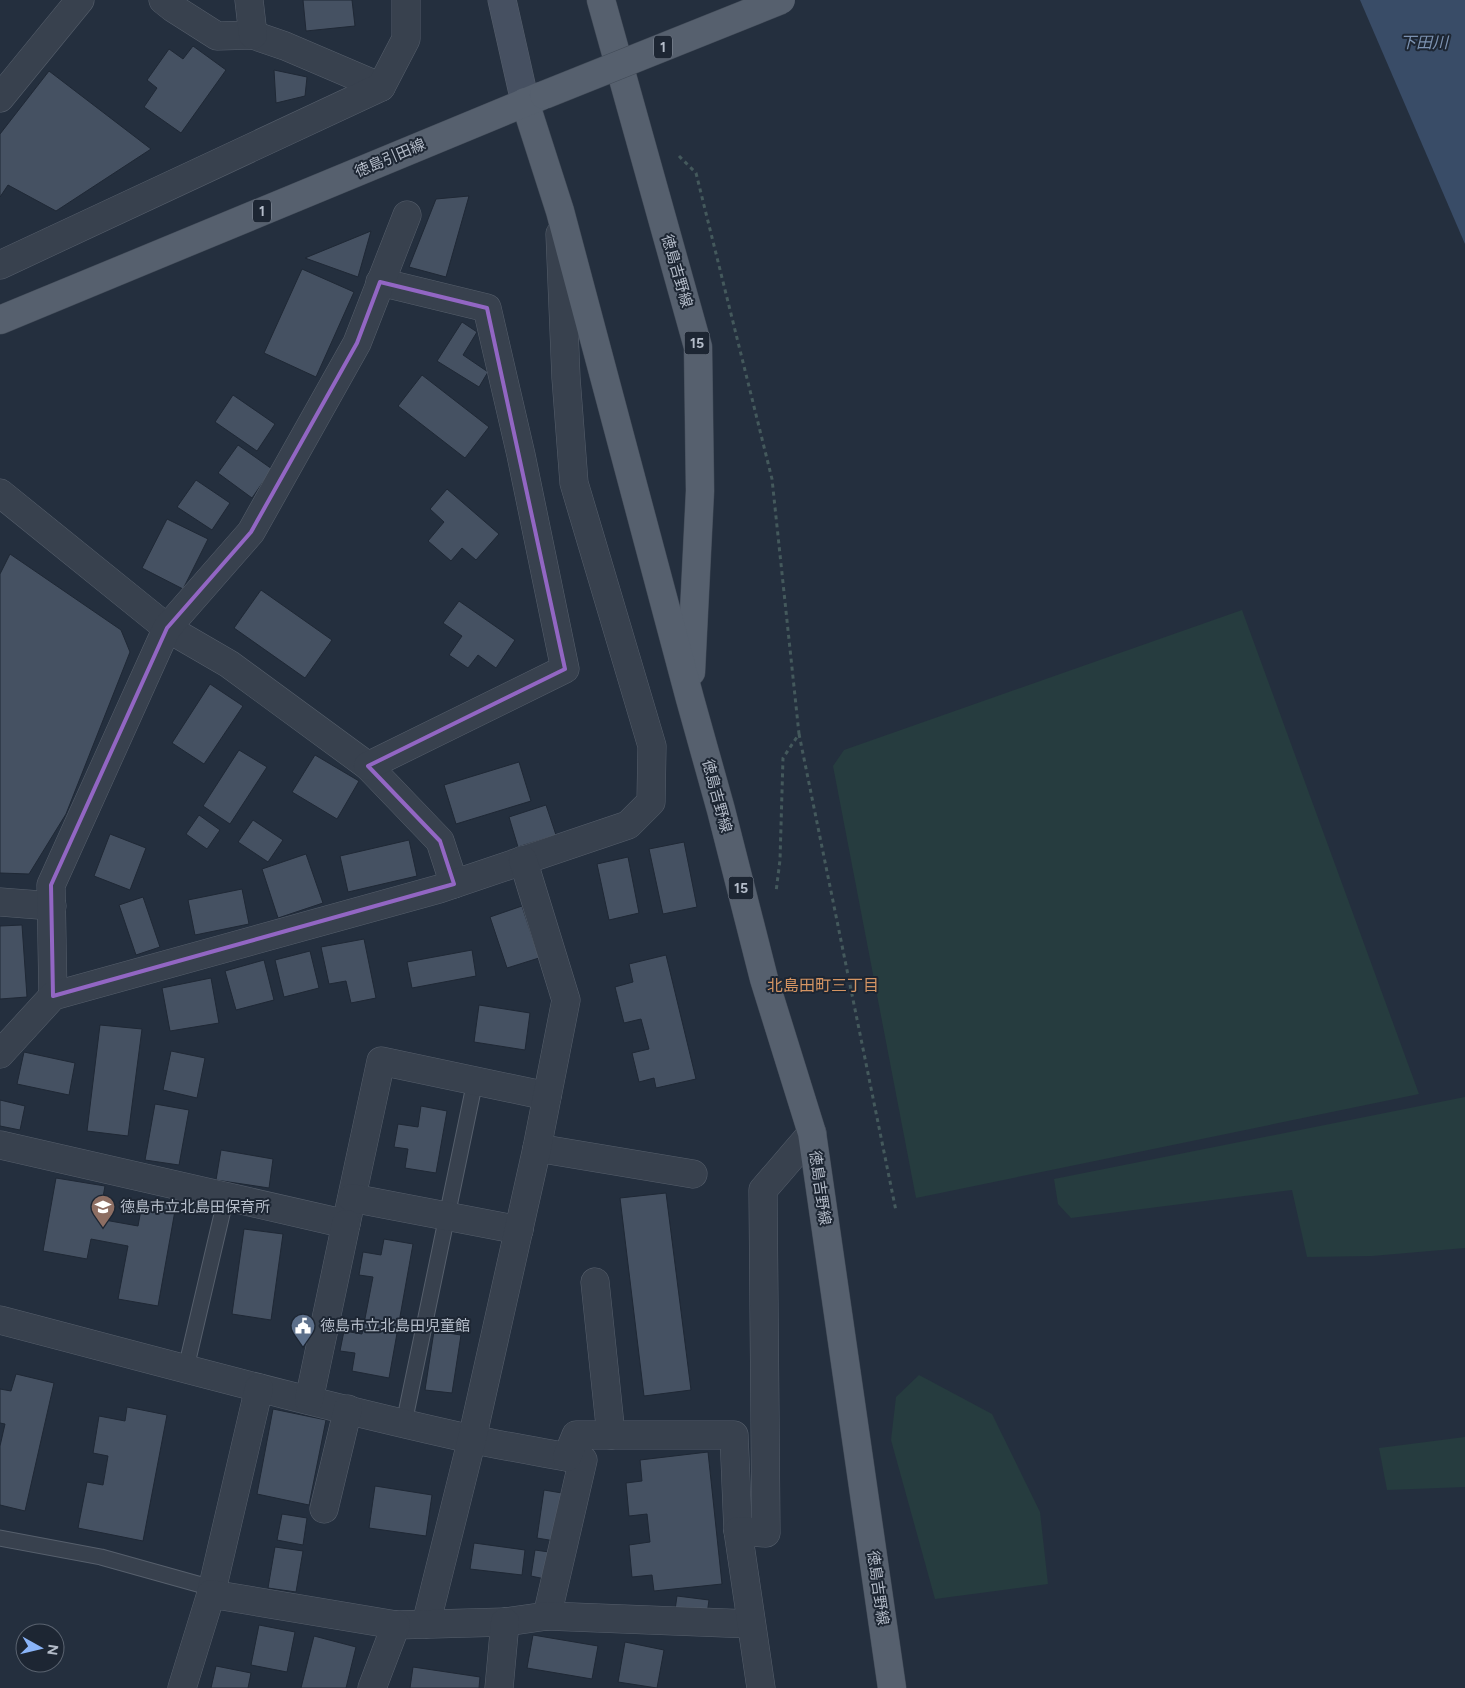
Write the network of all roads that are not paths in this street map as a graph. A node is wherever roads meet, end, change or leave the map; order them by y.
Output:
1 (80, 0) edge
2 (162, 0) edge
3 (249, 0) edge
4 (406, 0) edge
5 (502, 0) edge
6 (601, 0) edge
7 (781, 0) edge
8 (253, 35) junction
9 (381, 87) junction
10 (0, 98) edge
11 (534, 98) junction
12 (560, 211) junction
13 (406, 215) dead end
14 (0, 265) edge
15 (380, 282) junction
16 (0, 320) edge
17 (0, 493) edge
18 (167, 628) junction
19 (690, 700) junction
20 (368, 766) junction
21 (523, 860) junction
22 (454, 884) junction
23 (0, 902) edge
24 (52, 906) junction
25 (53, 996) junction
26 (0, 1054) edge
27 (475, 1081) junction
28 (547, 1096) junction
29 (812, 1133) junction
30 (0, 1145) edge
31 (537, 1148) junction
32 (693, 1174) dead end
33 (226, 1197) junction
34 (349, 1211) junction
35 (447, 1217) junction
36 (519, 1230) junction
37 (595, 1282) dead end
38 (0, 1320) edge
39 (186, 1368) junction
40 (259, 1388) junction
41 (308, 1400) junction
42 (348, 1409) junction
43 (404, 1423) junction
44 (611, 1435) junction
45 (472, 1439) junction
46 (567, 1457) junction
47 (324, 1509) dead end
48 (738, 1530) junction
49 (0, 1538) edge
50 (212, 1591) junction
51 (547, 1616) junction
52 (505, 1622) junction
53 (426, 1624) junction
54 (751, 1624) junction
55 (396, 1625) junction
56 (182, 1688) edge
57 (372, 1688) edge
58 (500, 1688) edge
59 (760, 1688) edge
60 (892, 1688) edge

1 - 10 street
2 - 8 street
3 - 8 street
4 - 9 street
5 - 11 street
6 - 19 main road, 徳島吉野線 / 15
7 - 11 main road, 徳島引田線 / 1, bridge
8 - 9 street
9 - 14 street
11 - 12 main road, 徳島吉野線 / 15
11 - 16 main road, 徳島引田線 / 1
12 - 19 main road, 徳島吉野線 / 15
12 - 21 street
13 - 15 street
15 - 18 street
15 - 20 street
17 - 18 street
18 - 20 street
18 - 24 street
19 - 29 main road, 徳島吉野線 / 15
20 - 22 street
21 - 22 street
21 - 28 street
22 - 25 street
23 - 24 street
24 - 25 street
25 - 26 street
27 - 28 street
27 - 34 street
27 - 35 lane
28 - 31 street
29 - 48 street
29 - 60 main road, 徳島吉野線 / 15
30 - 33 street
31 - 32 street
31 - 36 street
33 - 34 street
33 - 39 lane
34 - 35 street
34 - 41 street
35 - 36 street
35 - 43 lane
36 - 45 street
37 - 44 street
38 - 39 street
39 - 40 street
40 - 41 street
40 - 50 street
41 - 42 street
42 - 43 street
42 - 47 street
43 - 45 street
44 - 46 street
44 - 48 street
45 - 46 street
45 - 53 street
46 - 51 street
48 - 54 street
49 - 50 lane
50 - 55 street
50 - 56 street
51 - 52 street
51 - 54 street
52 - 53 street
52 - 58 street
53 - 55 street
54 - 59 street
55 - 57 street

